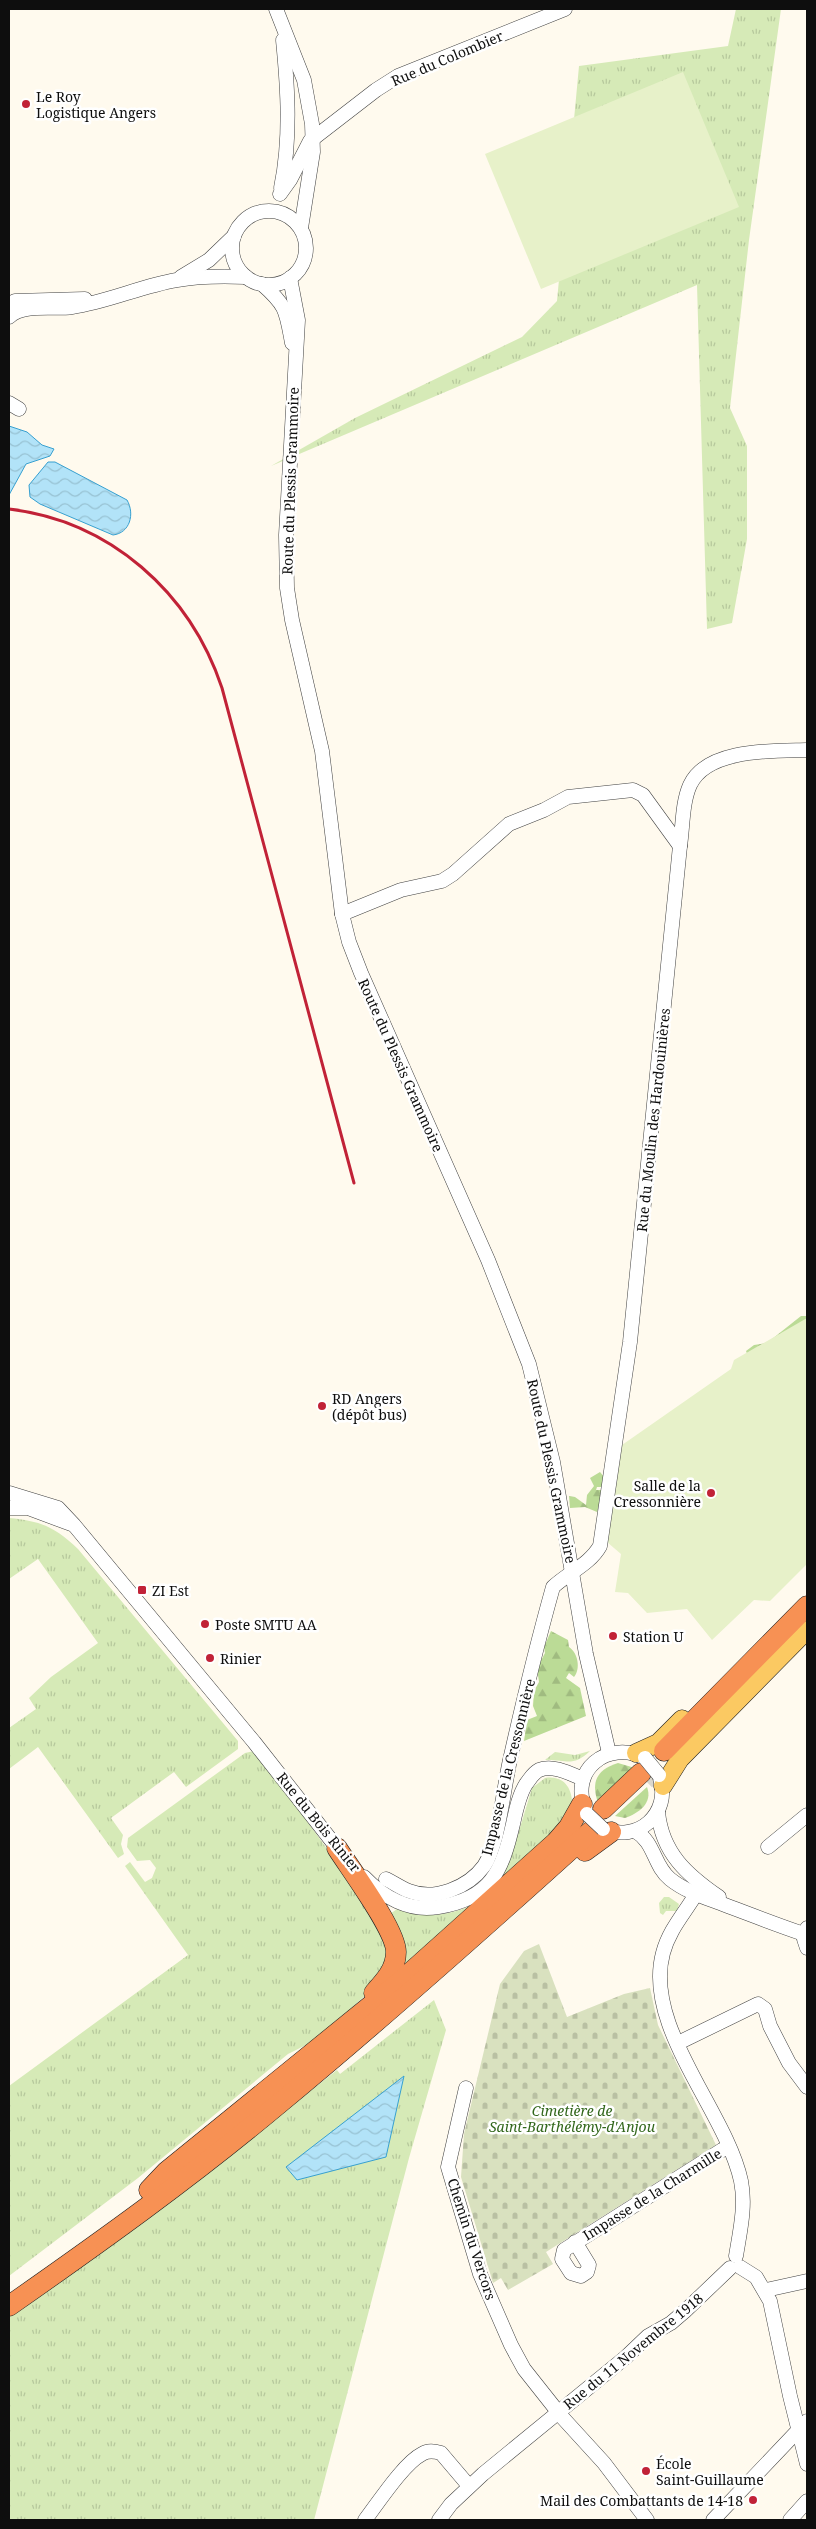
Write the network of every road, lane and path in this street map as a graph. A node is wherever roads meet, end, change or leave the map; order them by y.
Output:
1 (276, 9) edge
2 (565, 9) edge
3 (281, 25) junction
4 (313, 139) junction
5 (280, 194) junction
6 (268, 211) junction
7 (301, 228) junction
8 (234, 236) junction
9 (246, 277) junction
10 (290, 278) junction
11 (176, 280) junction
12 (262, 284) junction
13 (105, 300) junction
14 (9, 304) edge
15 (9, 318) edge
16 (295, 358) junction
17 (807, 750) edge
18 (680, 846) junction
19 (342, 914) junction
20 (9, 1493) edge
21 (9, 1508) edge
22 (74, 1525) junction
23 (573, 1570) junction
24 (807, 1595) edge
25 (807, 1606) edge
26 (807, 1617) edge
27 (807, 1630) edge
28 (610, 1753) junction
29 (653, 1767) junction
30 (583, 1779) junction
31 (658, 1812) junction
32 (807, 1815) edge
33 (596, 1820) junction
34 (635, 1832) junction
35 (768, 1847) dead end
36 (337, 1848) junction
37 (386, 1879) dead end
38 (696, 1894) junction
39 (741, 1911) junction
40 (806, 1930) edge
41 (807, 1948) edge
42 (678, 2043) junction
43 (317, 2047) junction
44 (807, 2087) edge
45 (466, 2088) dead end
46 (729, 2147) junction
47 (149, 2190) junction
48 (576, 2242) dead end
49 (735, 2264) junction
50 (807, 2281) edge
51 (9, 2290) edge
52 (766, 2290) junction
53 (9, 2306) edge
54 (558, 2412) junction
55 (803, 2425) edge
56 (807, 2464) edge
57 (469, 2486) junction
58 (807, 2501) edge
59 (365, 2520) edge
60 (439, 2520) edge
61 (647, 2520) edge
62 (715, 2520) edge
63 (790, 2520) edge

1 - 3 street
2 - 4 street, Rue du Colombier
3 - 4 street
3 - 5 street
4 - 5 street, Rue du Colombier
4 - 7 street
5 - 6 street, Rue du Colombier
6 - 7 street
6 - 8 street
7 - 10 street
8 - 9 street
8 - 11 street
9 - 11 street
9 - 12 street
10 - 12 street
10 - 16 street, Route du Plessis Grammoire
11 - 13 street
12 - 16 street, Route du Plessis Grammoire
13 - 14 street
13 - 15 street
16 - 19 street, Route du Plessis Grammoire
17 - 18 street, Rue du Moulin des Hardouinières
18 - 19 street
18 - 23 street, Rue du Moulin des Hardouinières
19 - 23 street, Route du Plessis Grammoire
20 - 22 street, Rue du Bois Rinier
21 - 22 street
22 - 36 street, Rue du Bois Rinier
23 - 28 street, Route du Plessis Grammoire
23 - 37 street, Impasse de la Cressonnière
24 - 29 main road
25 - 29 highway
26 - 29 highway
27 - 29 main road
28 - 29 street
28 - 30 street
29 - 31 street
29 - 33 highway
30 - 33 street
30 - 36 street, Rue du Bois Rinier
31 - 34 street
31 - 39 street
32 - 35 street
33 - 34 street
33 - 43 highway
33 - 47 highway
33 - 53 highway
34 - 38 street
36 - 43 highway
38 - 39 street
38 - 42 street
39 - 40 street
40 - 41 street
42 - 44 street
42 - 46 street
43 - 47 highway
45 - 54 street, Chemin du Vercors
46 - 48 street, Impasse de la Charmille
46 - 49 street
47 - 51 highway
49 - 52 street
49 - 54 street, Rue du 11 Novembre 1918
50 - 52 street
52 - 55 street
54 - 57 street, Rue du 11 Novembre 1918
54 - 61 street, Chemin du Vercors
55 - 56 street
55 - 62 street
57 - 59 street
57 - 60 street, Rue du 11 Novembre 1918
58 - 63 street

